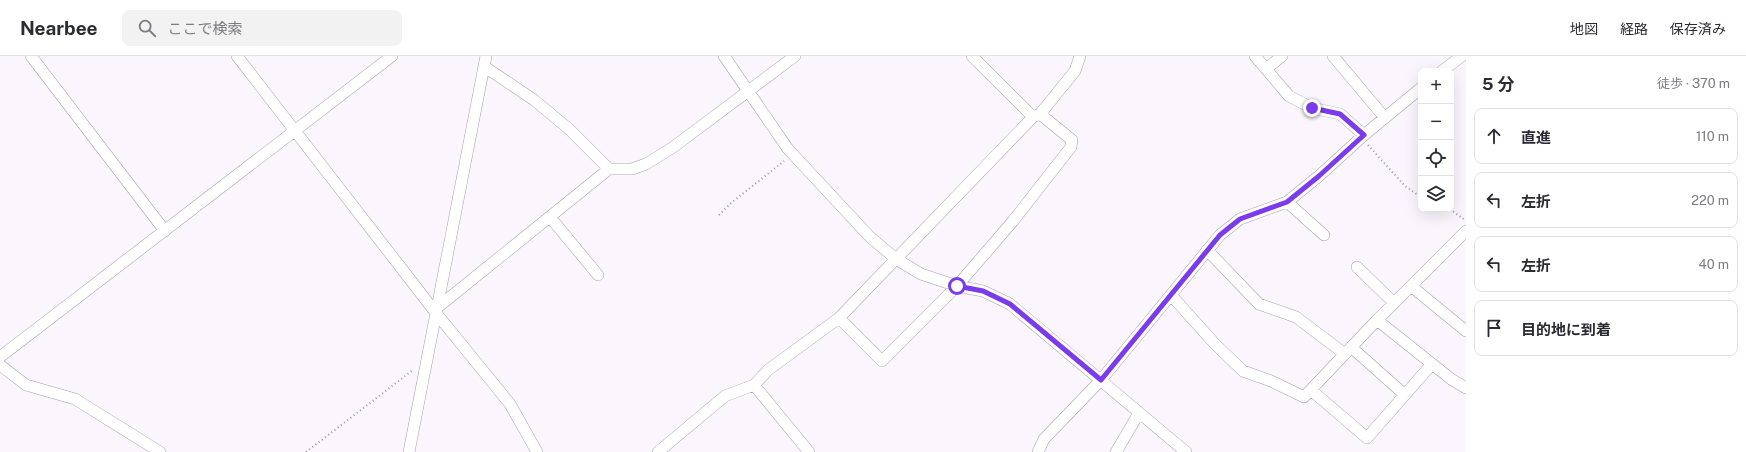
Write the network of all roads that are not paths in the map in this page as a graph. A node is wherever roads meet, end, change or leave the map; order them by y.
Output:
1 (31, 56) edge
2 (237, 56) edge
3 (392, 56) edge
4 (724, 56) edge
5 (794, 56) edge
6 (972, 56) edge
7 (1080, 56) edge
8 (1255, 56) edge
9 (1282, 56) edge
10 (1333, 56) edge
11 (1462, 56) edge
12 (486, 61) edge
13 (1446, 68) edge
14 (1266, 69) junction
15 (1418, 90) edge
16 (748, 91) junction
17 (1037, 115) junction
18 (1385, 118) junction
19 (294, 131) junction
20 (1362, 136) junction
21 (609, 168) junction
22 (1287, 202) junction
23 (550, 217) junction
24 (165, 231) junction
25 (1466, 231) edge
26 (1324, 234) dead end
27 (1207, 250) junction
28 (896, 259) junction
29 (1357, 267) dead end
30 (598, 275) dead end
31 (957, 286) junction
32 (1411, 286) junction
33 (1171, 295) junction
34 (1394, 303) junction
35 (437, 310) junction
36 (839, 318) junction
37 (1377, 320) junction
38 (1466, 331) edge
39 (1348, 351) junction
40 (0, 357) edge
41 (1432, 364) junction
42 (0, 365) edge
43 (1101, 380) junction
44 (754, 385) junction
45 (1466, 388) edge
46 (1311, 390) junction
47 (1405, 395) junction
48 (1139, 413) junction
49 (160, 452) edge
50 (409, 452) edge
51 (537, 452) edge
52 (658, 452) edge
53 (809, 452) edge
54 (1038, 452) edge
55 (1116, 452) edge
56 (1186, 452) edge

1 - 24 street
2 - 19 street
3 - 19 street
4 - 16 street
5 - 16 street
6 - 17 street
7 - 17 street
8 - 14 street
9 - 14 street
10 - 18 street
11 - 13 street
12 - 21 street
12 - 35 street
14 - 20 street
15 - 18 street
16 - 21 street
16 - 28 street
17 - 28 street
17 - 31 street
18 - 20 street
19 - 24 street
19 - 35 street
20 - 22 street
21 - 23 street
22 - 26 street
22 - 27 street
23 - 30 street
23 - 35 street
24 - 40 street
25 - 32 street
27 - 33 street
27 - 39 street
28 - 31 street
28 - 36 street
29 - 34 street
31 - 36 street
31 - 43 street
32 - 34 street
32 - 38 street
33 - 43 street
33 - 46 street
34 - 37 street
35 - 50 street
35 - 51 street
36 - 44 street
37 - 39 street
37 - 41 street
39 - 46 street
39 - 47 street
41 - 45 street
41 - 47 street
42 - 49 street
43 - 48 street
43 - 54 street
44 - 52 street
44 - 53 street
46 - 47 street
48 - 55 street
48 - 56 street

